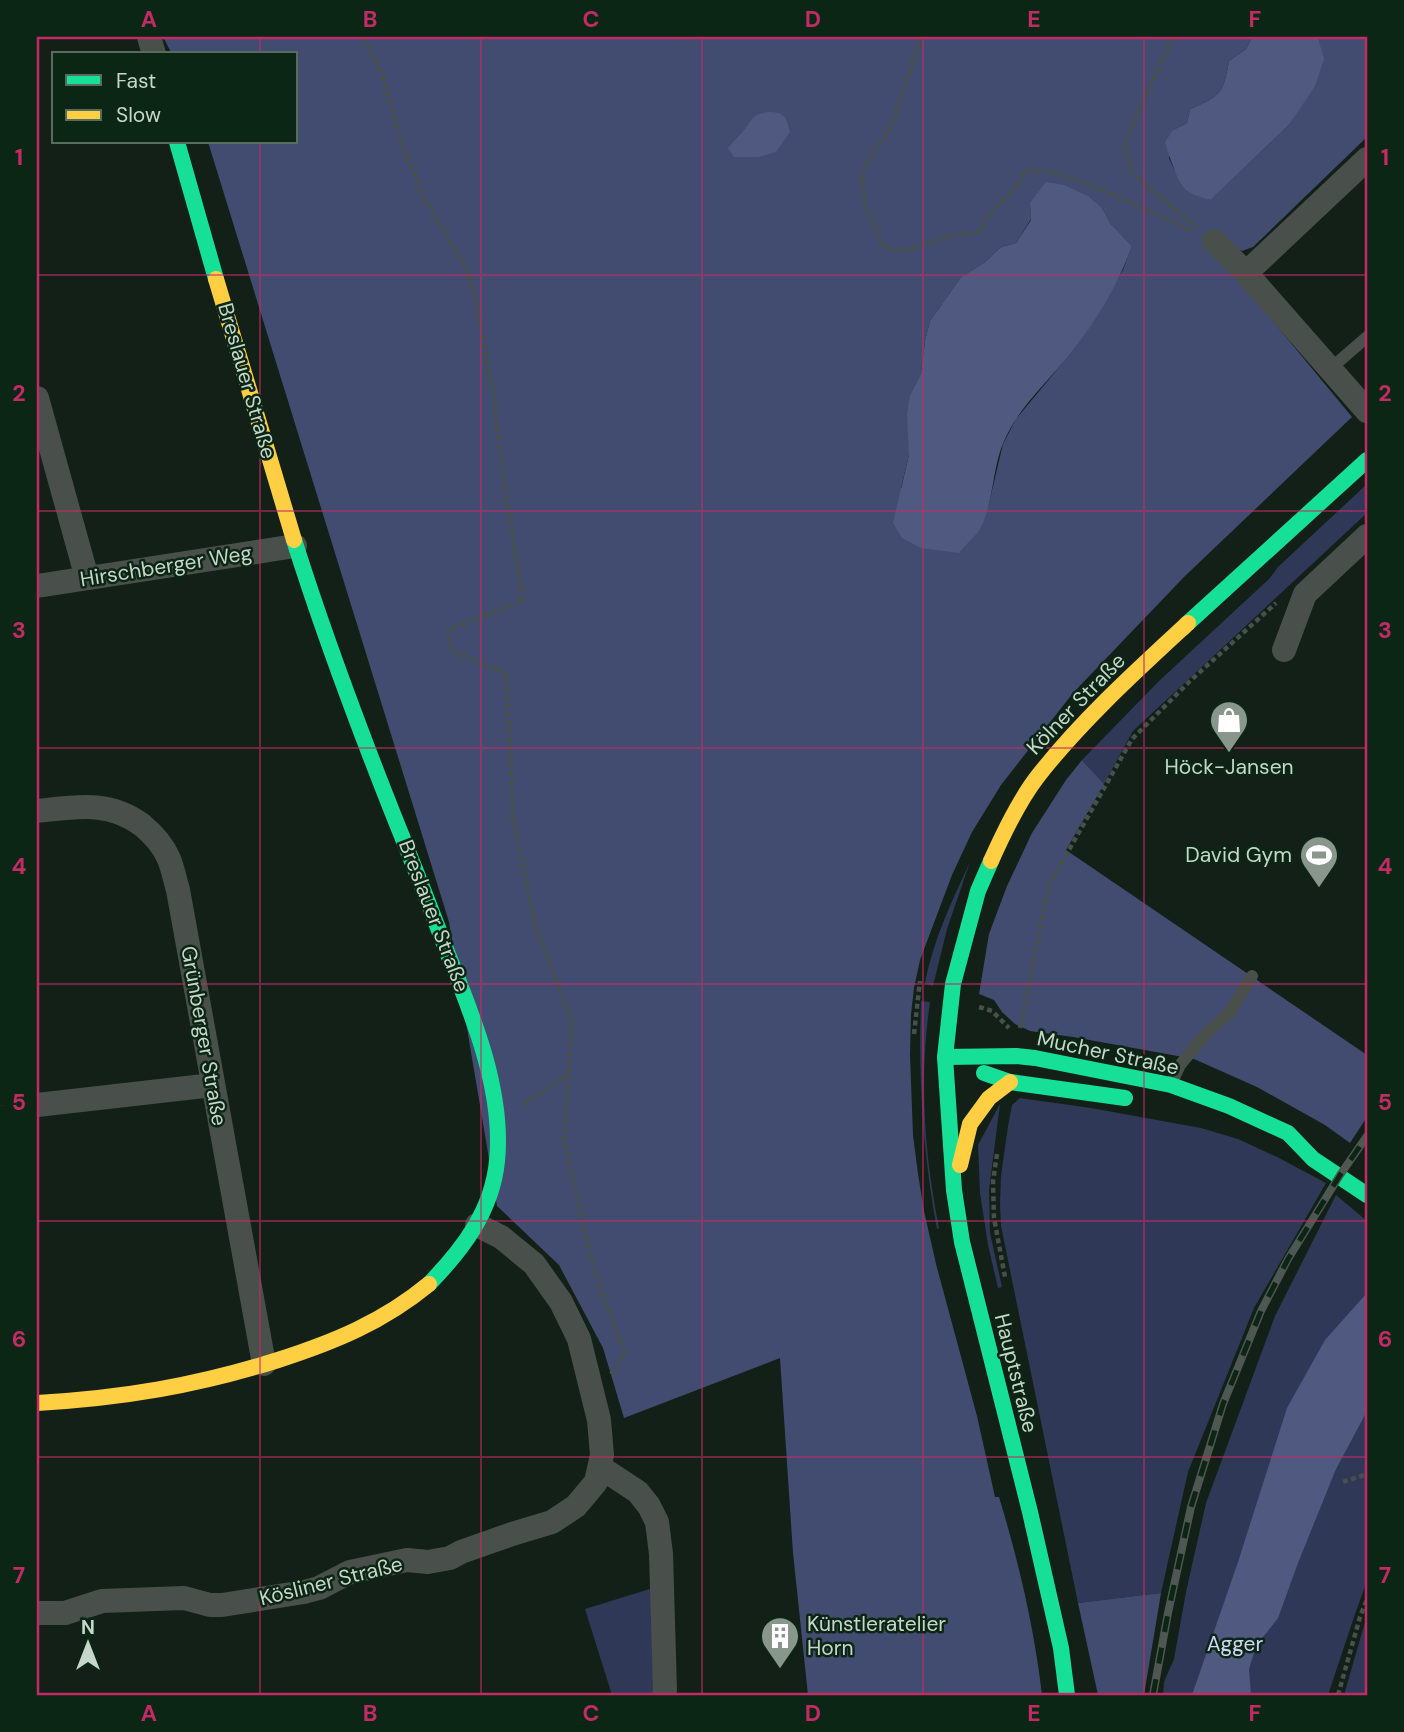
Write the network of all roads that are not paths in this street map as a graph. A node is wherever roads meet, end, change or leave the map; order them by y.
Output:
1 (178, 144) edge
2 (1367, 159) edge
3 (1214, 241) road end
4 (1246, 273) junction
5 (1367, 337) edge
6 (1329, 369) junction
7 (37, 398) edge
8 (1367, 411) edge
9 (1367, 460) edge
10 (1367, 536) edge
11 (295, 546) junction
12 (87, 578) junction
13 (37, 586) edge
14 (1284, 650) dead end
15 (37, 811) edge
16 (1252, 976) dead end
17 (945, 1057) junction
18 (1010, 1082) junction
19 (213, 1086) junction
20 (1171, 1086) junction
21 (1137, 1101) dead end
22 (37, 1105) edge
23 (1289, 1152) dead end
24 (1314, 1158) junction
25 (954, 1190) junction
26 (1367, 1195) edge
27 (477, 1225) junction
28 (264, 1364) junction
29 (37, 1403) edge
30 (600, 1467) junction
31 (37, 1613) edge
32 (664, 1695) edge
33 (1067, 1695) edge

1 - 11 main road, Breslauer Straße
2 - 4 street
3 - 4 street
4 - 6 street
5 - 6 lane
6 - 8 street
7 - 12 street
9 - 17 main road, Kölner Straße
10 - 14 street
11 - 12 street, Hirschberger Weg
11 - 27 main road, Breslauer Straße
12 - 13 street, Hirschberger Weg
15 - 19 street, Grünberger Straße
16 - 20 lane
17 - 18 main road, Mucher Straße
17 - 20 main road, Mucher Straße
17 - 25 main road, Hauptstraße
18 - 21 main road, Mucher Straße
18 - 25 main road
19 - 22 street
19 - 28 street, Grünberger Straße
20 - 24 main road, Mucher Straße
23 - 24 main road, Mucher Straße
24 - 26 main road, Mucher Straße
25 - 33 main road, Hauptstraße
27 - 28 main road, Breslauer Straße
27 - 30 street, Kösliner Straße
28 - 29 main road, Breslauer Straße
30 - 31 street, Kösliner Straße
30 - 32 street

